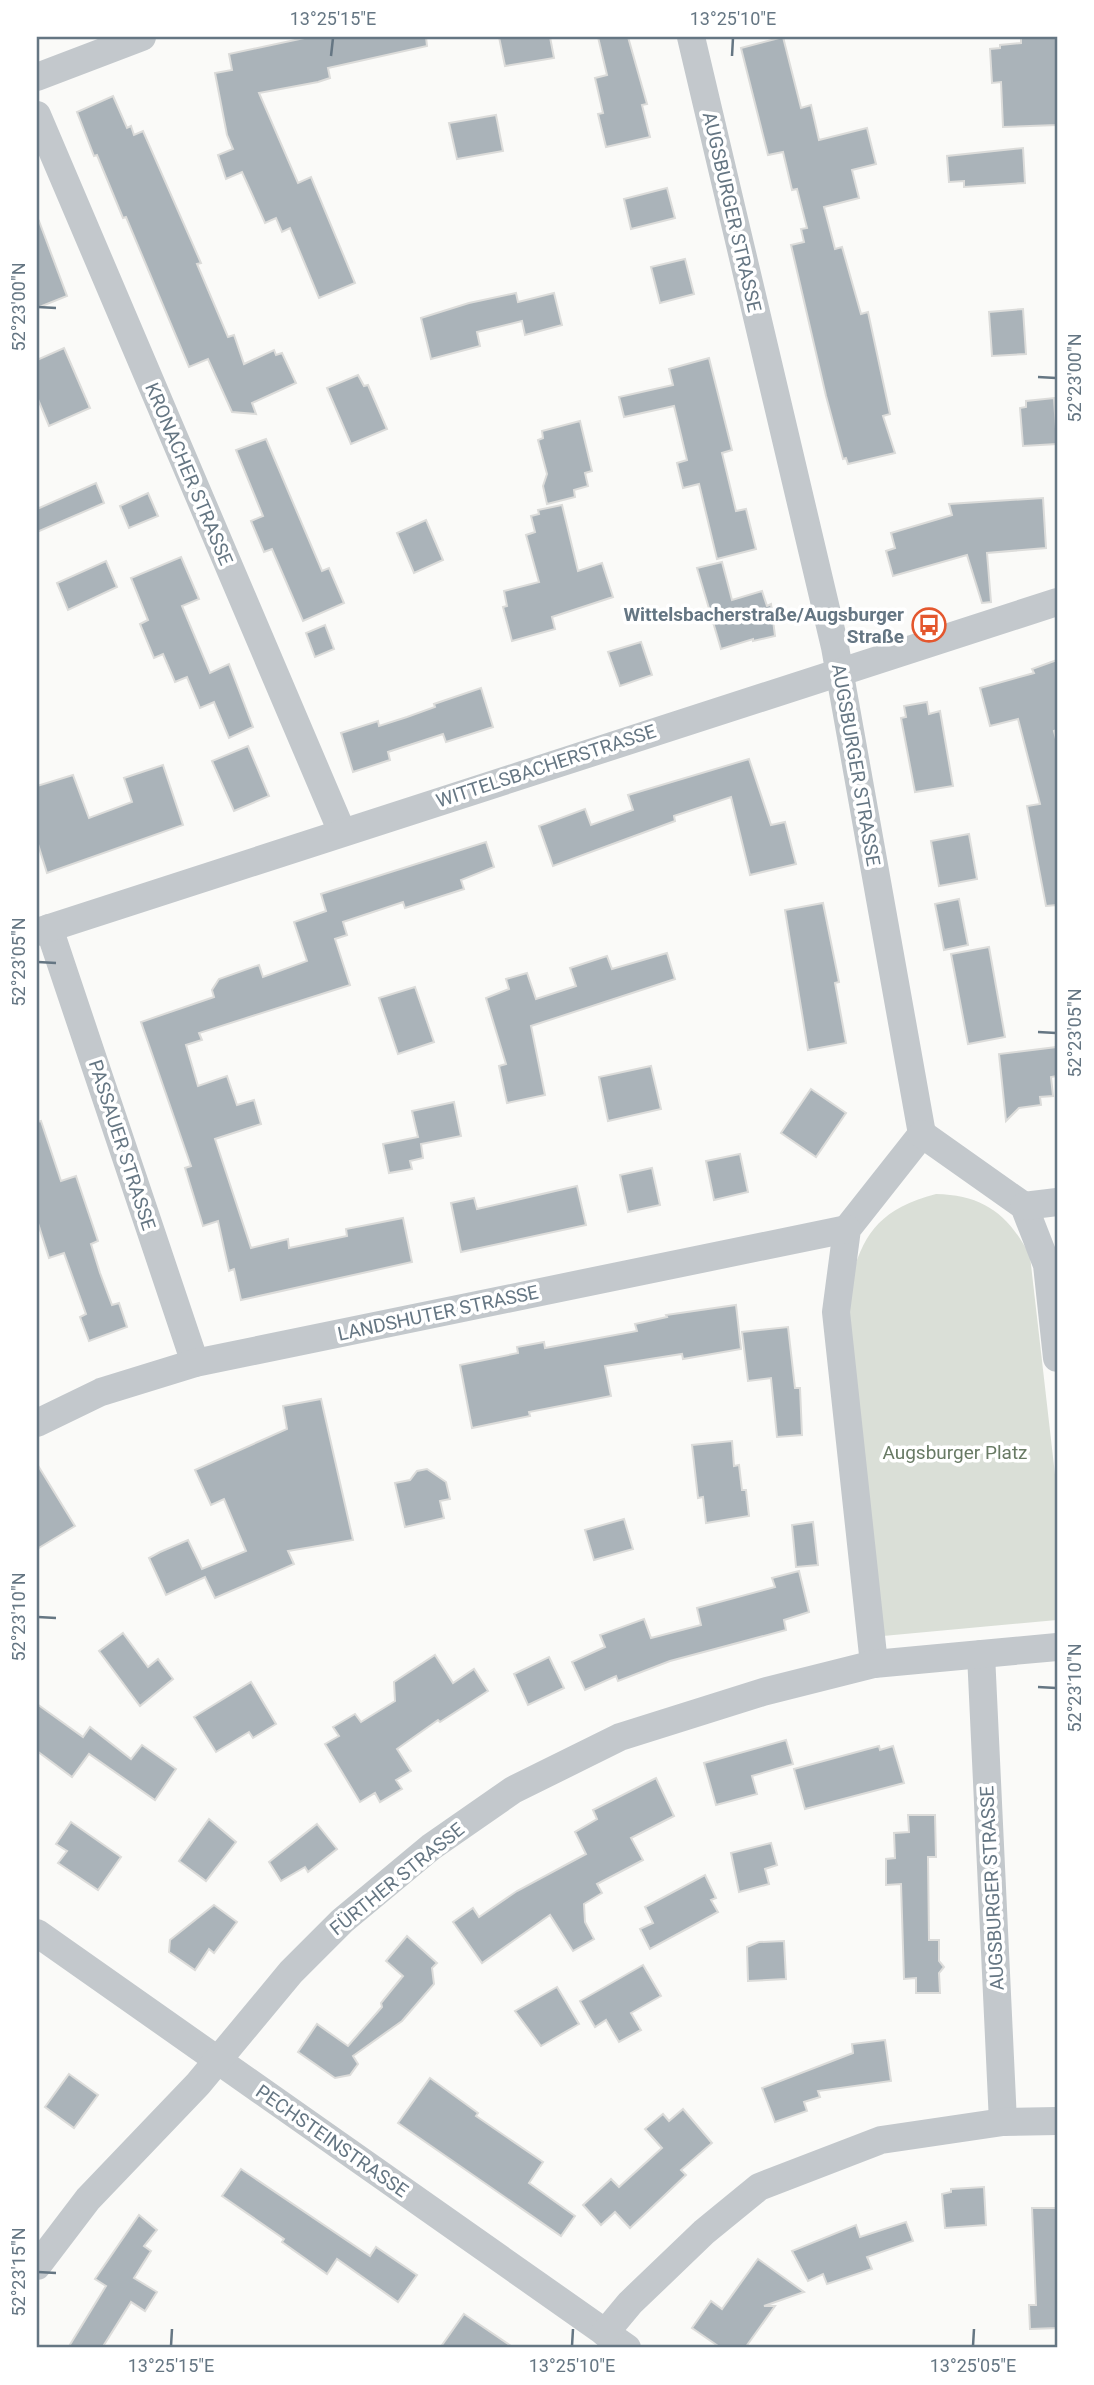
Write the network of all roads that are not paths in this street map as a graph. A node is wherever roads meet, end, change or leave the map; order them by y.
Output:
1 (142, 37) edge
2 (691, 37) edge
3 (37, 77) edge
4 (37, 115) edge
5 (1057, 603) edge
6 (839, 671) junction
7 (342, 832) junction
8 (43, 930) edge
9 (922, 1134) junction
10 (1057, 1202) edge
11 (1024, 1206) junction
12 (847, 1229) junction
13 (1057, 1358) edge
14 (195, 1363) junction
15 (37, 1423) edge
16 (1057, 1647) edge
17 (981, 1654) junction
18 (874, 1664) junction
19 (37, 1933) edge
20 (218, 2060) junction
21 (1057, 2121) edge
22 (1003, 2122) junction
23 (37, 2266) edge
24 (616, 2341) edge

1 - 3 street
2 - 6 street, AUGSBURGER STRASSE
4 - 7 street, KRONACHER STRASSE
5 - 6 street, WITTELSBACHERSTRASSE
6 - 7 street, WITTELSBACHERSTRASSE
6 - 9 street, AUGSBURGER STRASSE
7 - 8 street, WITTELSBACHERSTRASSE
8 - 14 street, PASSAUER STRASSE
9 - 11 street
9 - 12 street
10 - 11 street
11 - 13 street
12 - 14 street, LANDSHUTER STRASSE
12 - 18 street
14 - 15 street, LANDSHUTER STRASSE
16 - 17 street
17 - 18 street
17 - 22 street, AUGSBURGER STRASSE
18 - 20 street, FÜRTHER STRASSE
19 - 20 street, PECHSTEINSTRASSE
20 - 23 street, FÜRTHER STRASSE
20 - 24 street, PECHSTEINSTRASSE
21 - 22 street
22 - 24 street

